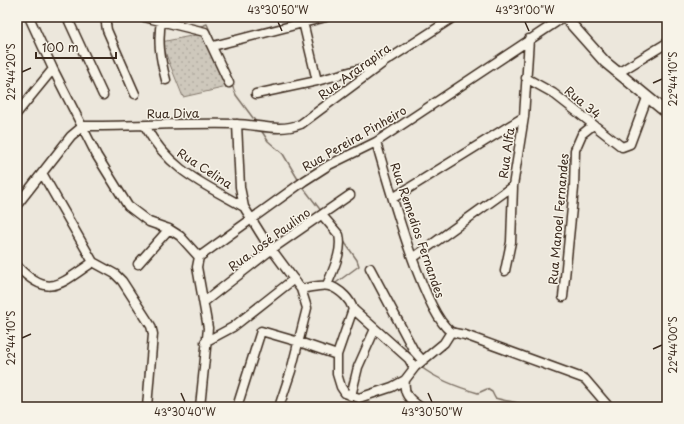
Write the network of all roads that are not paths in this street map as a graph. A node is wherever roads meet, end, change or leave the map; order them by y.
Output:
1 (29, 17) edge
2 (67, 17) edge
3 (105, 17) edge
4 (144, 17) edge
5 (326, 17) edge
6 (454, 17) edge
7 (564, 17) edge
8 (161, 19) edge
9 (303, 22) junction
10 (529, 39) junction
11 (667, 43) edge
12 (212, 46) junction
13 (383, 63) junction
14 (53, 69) junction
15 (618, 73) junction
16 (526, 78) junction
17 (166, 80) dead end
18 (317, 81) junction
19 (229, 83) dead end
20 (135, 94) dead end
21 (256, 94) dead end
22 (103, 95) dead end
23 (647, 98) junction
24 (17, 113) edge
25 (667, 113) edge
26 (524, 117) junction
27 (237, 124) junction
28 (83, 126) junction
29 (145, 126) junction
30 (592, 126) junction
31 (259, 127) joint
32 (376, 142) junction
33 (42, 173) junction
34 (513, 186) junction
35 (350, 195) dead end
36 (393, 198) junction
37 (17, 205) edge
38 (244, 206) junction
39 (324, 213) junction
40 (251, 219) junction
41 (169, 229) junction
42 (272, 249) junction
43 (199, 257) junction
44 (413, 258) junction
45 (93, 262) junction
46 (138, 264) dead end
47 (17, 266) edge
48 (370, 268) dead end
49 (505, 270) dead end
50 (294, 278) junction
51 (327, 285) junction
52 (301, 289) junction
53 (563, 297) dead end
54 (204, 302) junction
55 (351, 313) junction
56 (375, 329) junction
57 (451, 332) junction
58 (205, 342) junction
59 (299, 342) junction
60 (337, 355) junction
61 (418, 364) junction
62 (405, 380) junction
63 (352, 396) junction
64 (147, 407) edge
65 (200, 407) edge
66 (237, 407) edge
67 (279, 407) edge
68 (420, 407) edge
69 (609, 407) edge

1 - 14 street
2 - 22 street
3 - 20 street
4 - 8 street
5 - 9 street
6 - 13 street, Rua Ararapira
7 - 10 street, Rua Pereira Pinheiro
7 - 15 main road
8 - 12 street
8 - 17 street
9 - 12 street
9 - 18 street
10 - 16 street, Rua Alfa
10 - 32 street, Rua Pereira Pinheiro
11 - 15 street
12 - 19 street
13 - 18 street
13 - 31 street, Rua Ararapira
14 - 24 street
14 - 28 street
15 - 23 main road
16 - 26 street, Rua Alfa
16 - 30 street, Rua 34
18 - 21 street
23 - 25 main road
23 - 30 street, Rua 34
26 - 34 street, Rua Alfa
26 - 36 street
27 - 29 street, Rua Diva
27 - 31 street, Rua Diva
27 - 38 street
28 - 29 street, Rua Diva
28 - 33 street
28 - 41 street
29 - 38 street, Rua Celina
30 - 53 street, Rua Manoel Fernandes
32 - 36 street, Rua Remedios Fernandes
32 - 40 street, Rua Pereira Pinheiro
33 - 37 street
33 - 45 street
34 - 44 street
34 - 49 street, Rua Alfa
35 - 39 street, Rua José Paulino
36 - 44 street, Rua Remedios Fernandes
38 - 40 street
39 - 42 street, Rua José Paulino
39 - 51 street
40 - 42 street
40 - 43 street, Rua Pereira Pinheiro
41 - 43 street
41 - 46 street
42 - 50 street
42 - 54 street, Rua José Paulino
43 - 54 street
44 - 57 street, Rua Remedios Fernandes
45 - 47 street
45 - 64 street
48 - 61 street
50 - 52 street
50 - 58 street
51 - 52 street
51 - 55 street
52 - 59 street
54 - 58 street
55 - 56 street
55 - 60 street
56 - 61 street
56 - 63 street
57 - 61 street
57 - 69 street
58 - 65 street
59 - 60 street
59 - 66 street
59 - 67 street
60 - 63 street
61 - 62 street
62 - 63 street
62 - 68 street

